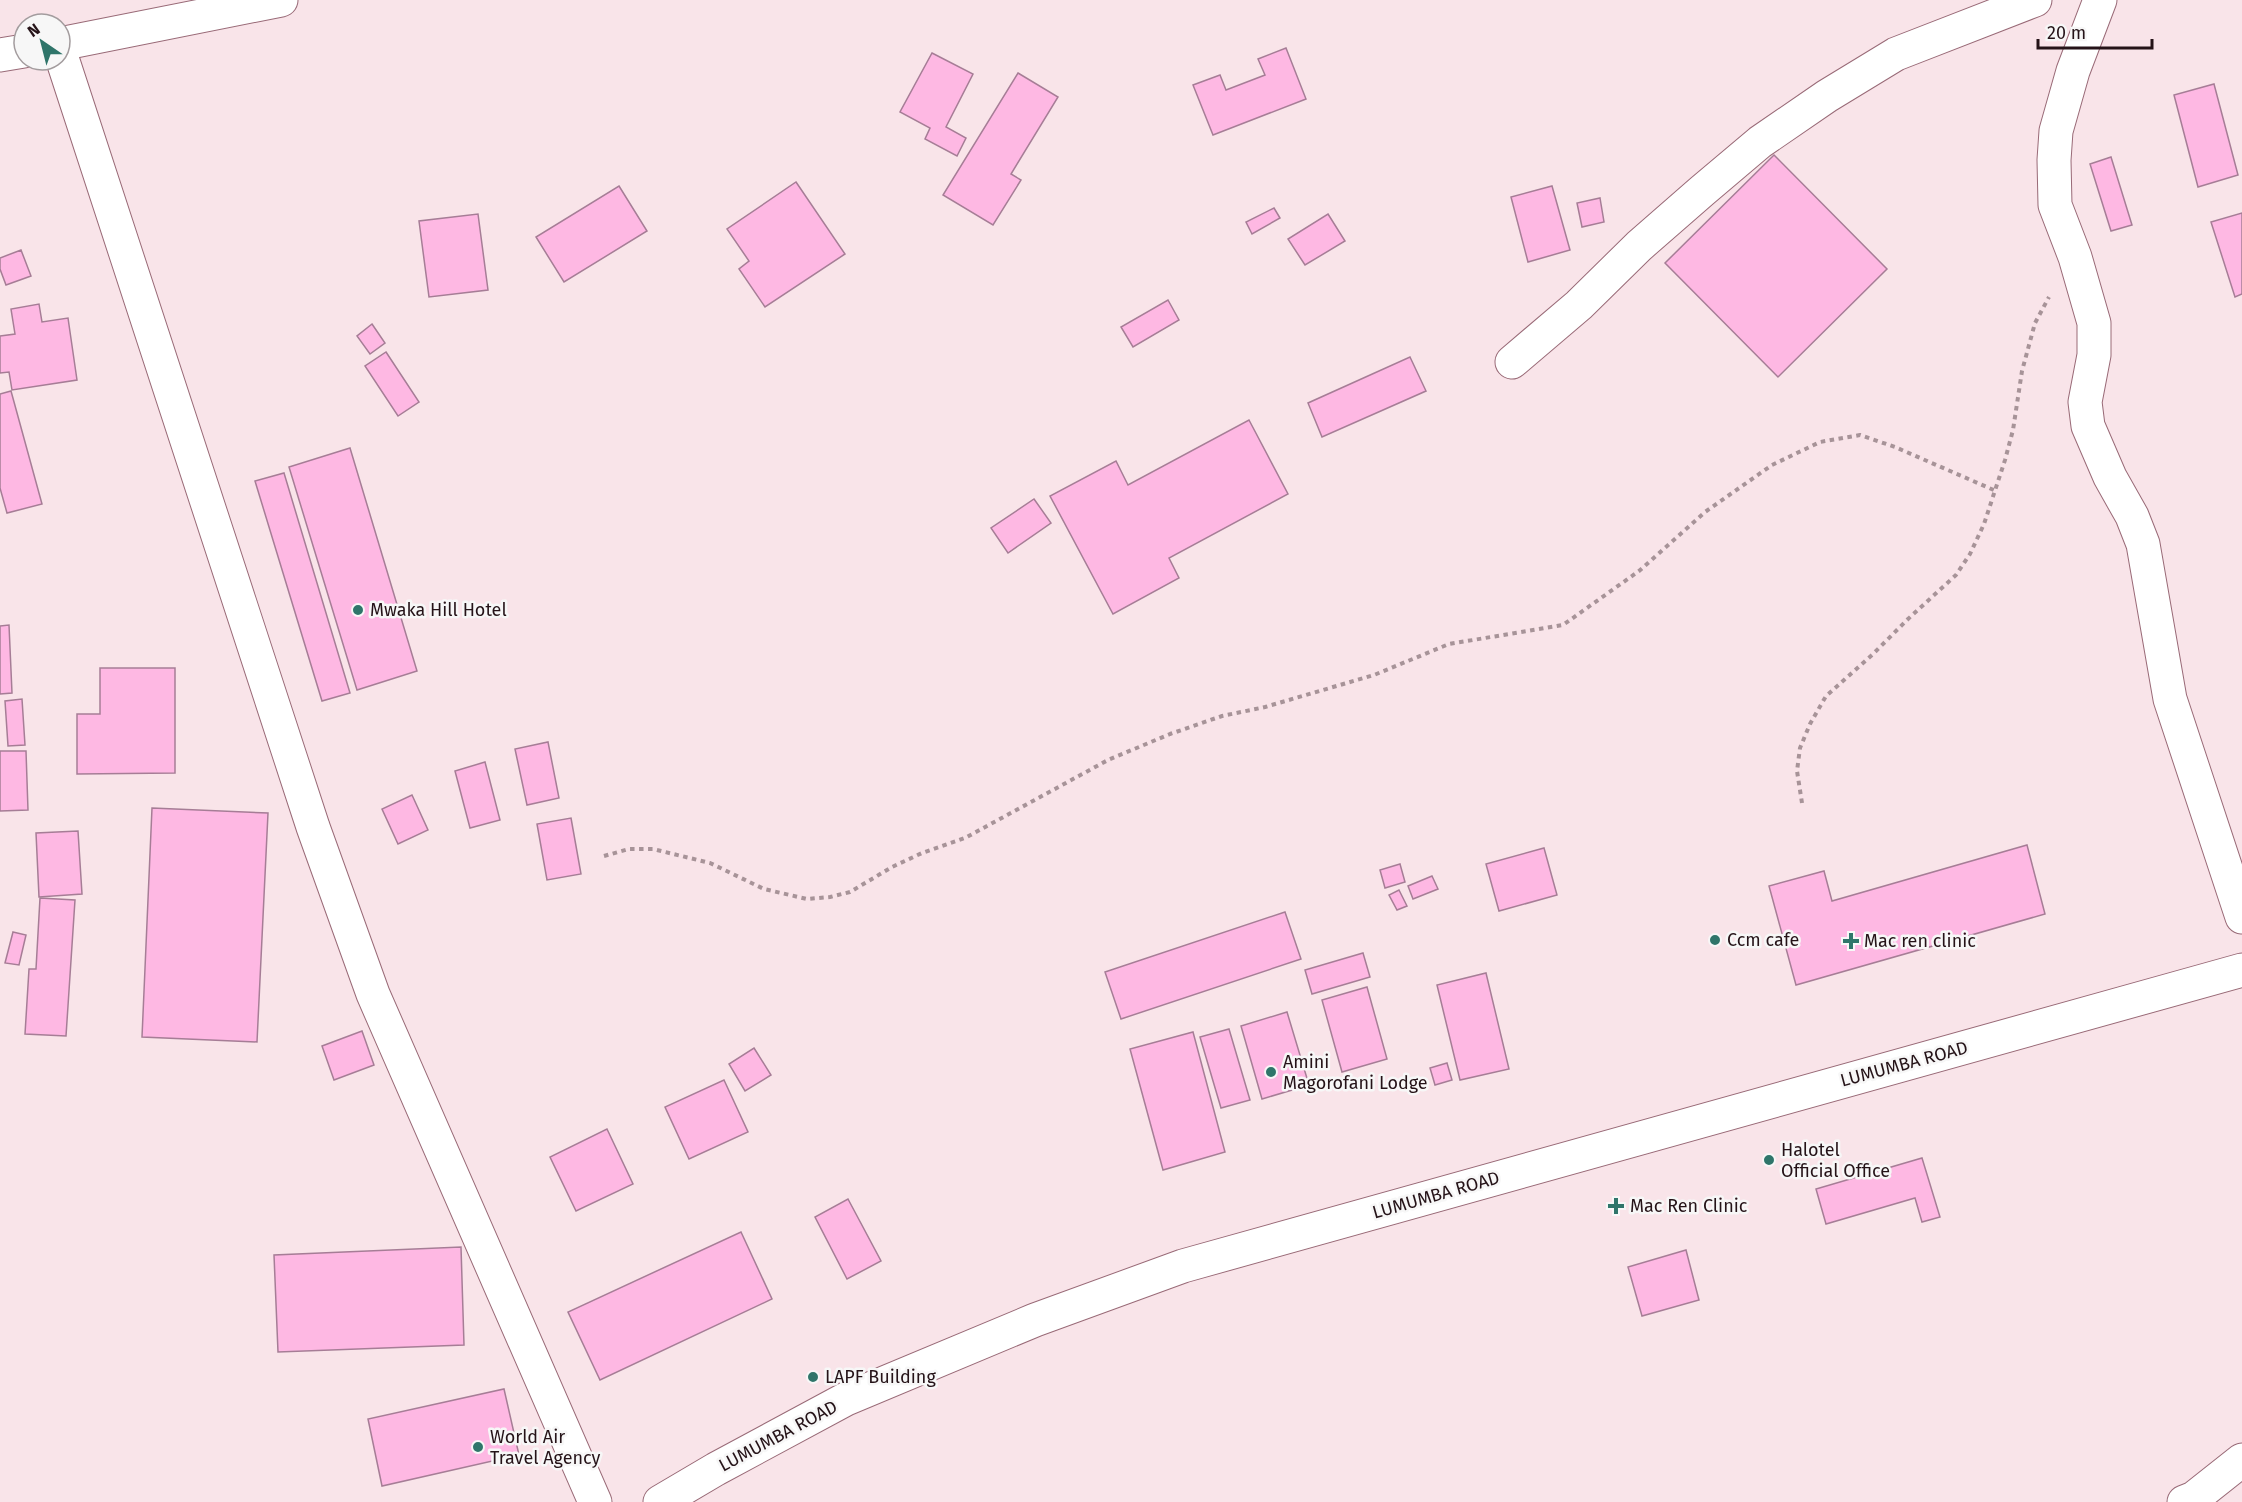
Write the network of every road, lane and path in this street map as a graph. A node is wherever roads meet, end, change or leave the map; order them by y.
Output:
1 (281, 0) edge
2 (2035, 0) edge
3 (2100, 0) edge
4 (72, 42) edge
5 (67, 72) edge
6 (2071, 247) junction
7 (1512, 362) dead end
8 (1996, 491) junction
9 (1803, 803) dead end
10 (604, 856) dead end
11 (2242, 917) edge
12 (2242, 970) edge
13 (2242, 1460) edge
14 (2191, 1500) edge
15 (595, 1502) edge
16 (660, 1502) edge

1 - 4 street
2 - 7 street
3 - 6 street
5 - 15 street
6 - 8 path
6 - 11 street
8 - 9 path
8 - 10 path
12 - 16 street, LUMUMBA ROAD
13 - 14 street

